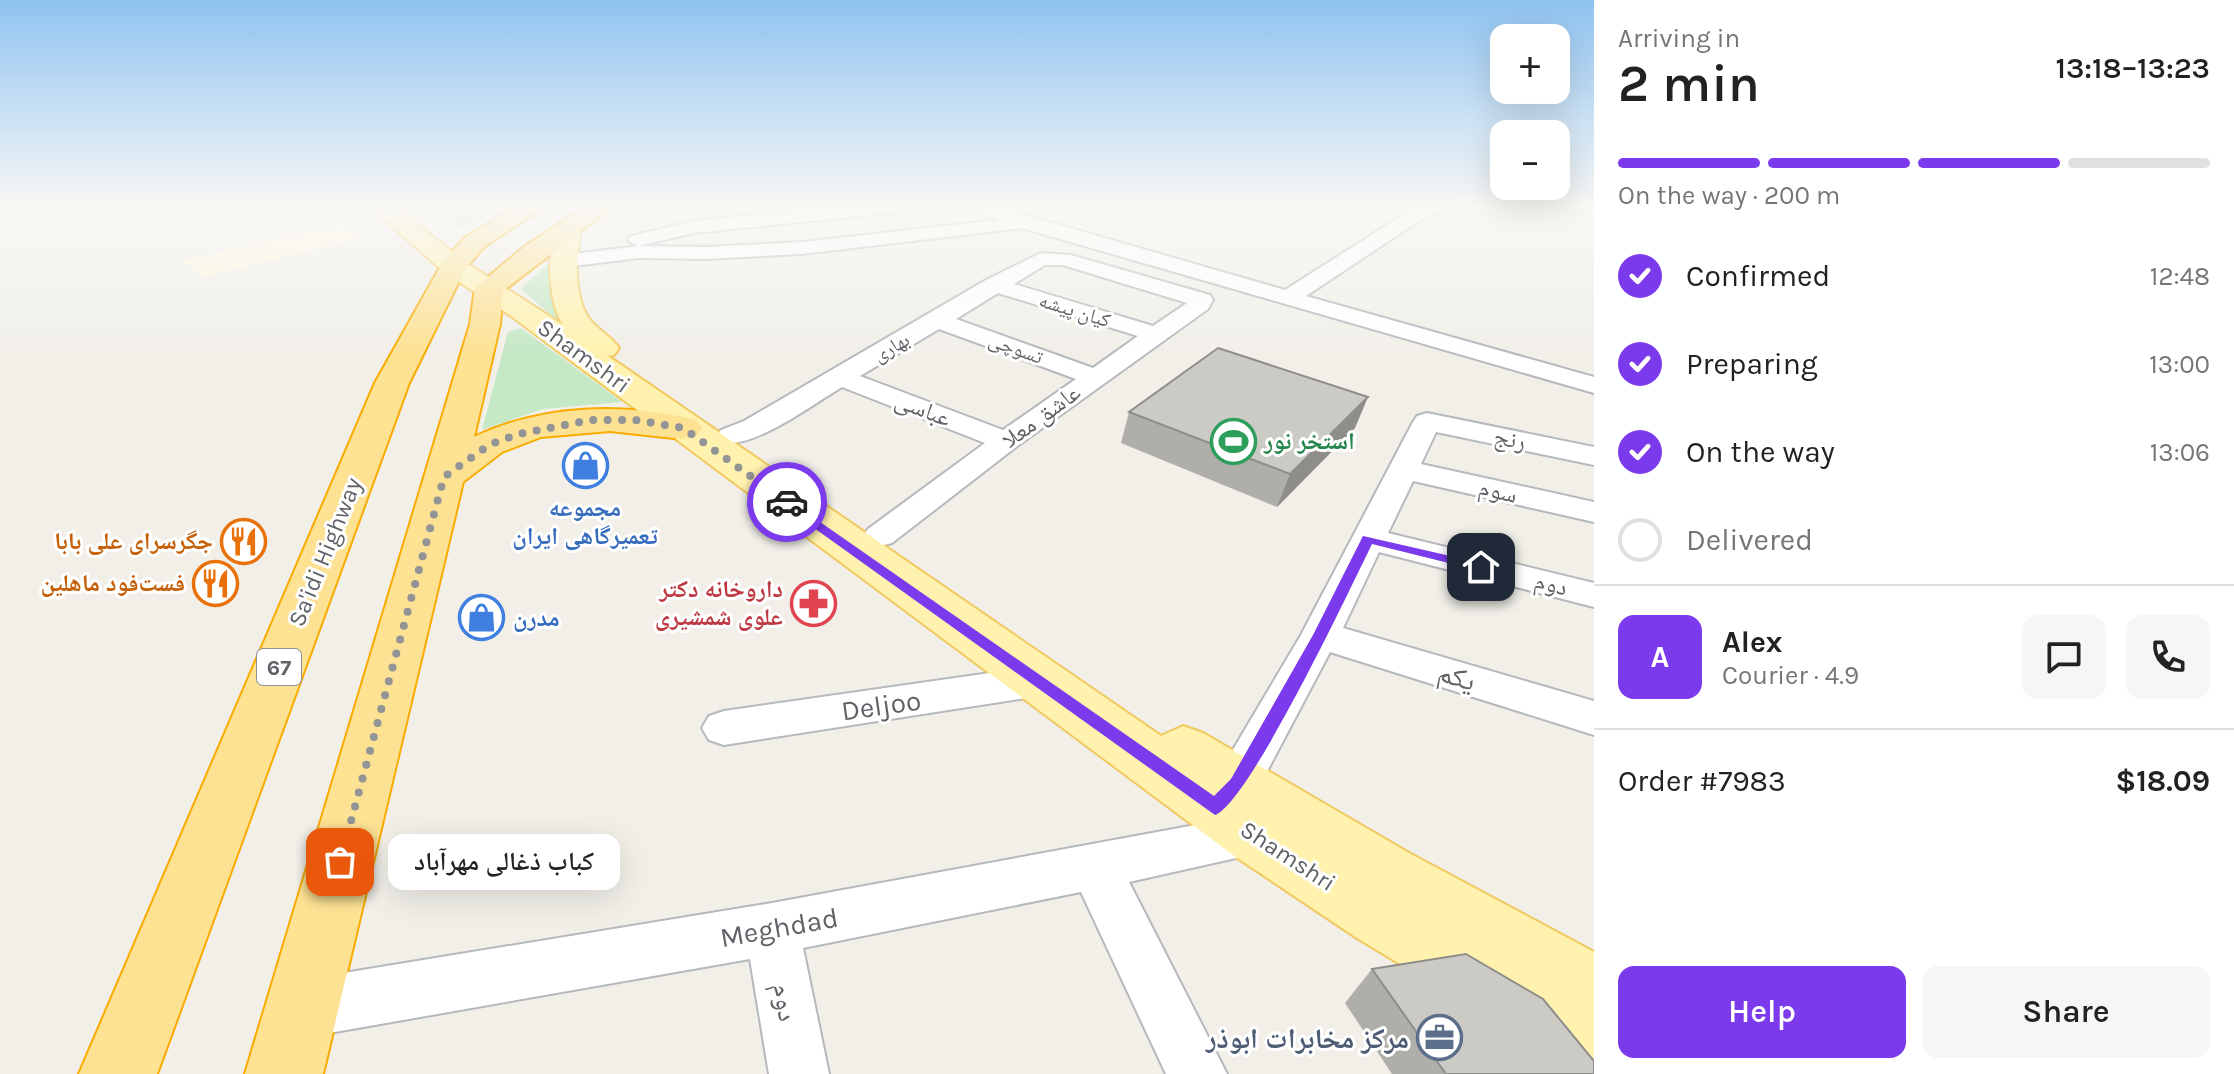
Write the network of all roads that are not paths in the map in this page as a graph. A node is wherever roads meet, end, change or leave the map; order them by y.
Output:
1 (443, 255) edge
2 (511, 255) edge
3 (528, 255) edge
4 (565, 255) edge
5 (1159, 255) edge
6 (1352, 255) edge
7 (471, 277) junction
8 (994, 285) junction
9 (1289, 297) junction
10 (1202, 300) joint
11 (937, 320) junction
12 (1155, 334) junction
13 (840, 377) junction
14 (1095, 377) junction
15 (1594, 385) edge
16 (707, 432) junction
17 (1006, 441) junction
18 (1594, 456) edge
19 (1402, 469) junction
20 (444, 477) junction
21 (1594, 512) edge
22 (1368, 539) junction
23 (869, 544) junction
24 (1594, 595) edge
25 (1320, 635) junction
26 (1050, 675) junction
27 (1594, 718) edge
28 (724, 728) dead end
29 (1248, 811) junction
30 (1094, 865) junction
31 (772, 929) junction
32 (1594, 991) edge
33 (301, 1009) junction
34 (1594, 1038) edge
35 (118, 1074) edge
36 (284, 1074) edge
37 (799, 1074) edge
38 (1197, 1074) edge

1 - 7 main road, Shamshri
2 - 7 highway
3 - 7 highway, Sa'idi Highway / 67
4 - 16 main road, Shamshri
5 - 9 street
6 - 9 street
7 - 16 main road, Shamshri
7 - 20 highway
7 - 35 highway, Sa'idi Highway / 67
8 - 10 street, بهاری
8 - 11 street, بهاری
8 - 12 street, کیان پیشه
9 - 15 street
10 - 12 street, عاشق معلا
11 - 13 street, بهاری
11 - 14 street, تسوچی
12 - 14 street, عاشق معلا
13 - 16 street, بهاری
13 - 17 street, عباسی
14 - 17 street, عاشق معلا
16 - 20 highway
16 - 23 main road, Shamshri
17 - 23 street, عاشق معلا
18 - 19 street, رنج
19 - 21 street, سوم
19 - 22 street
20 - 33 highway
22 - 24 street, دوم
22 - 25 street
23 - 26 main road, Shamshri
25 - 27 street, یکم
25 - 29 street
26 - 28 street, Deljoo
26 - 29 main road, Shamshri
29 - 30 street, Meghdad
29 - 32 main road, Shamshri
29 - 34 main road, Shamshri
30 - 31 street, Meghdad
30 - 38 street
31 - 33 street, Meghdad
31 - 37 street, دوم
33 - 36 highway

